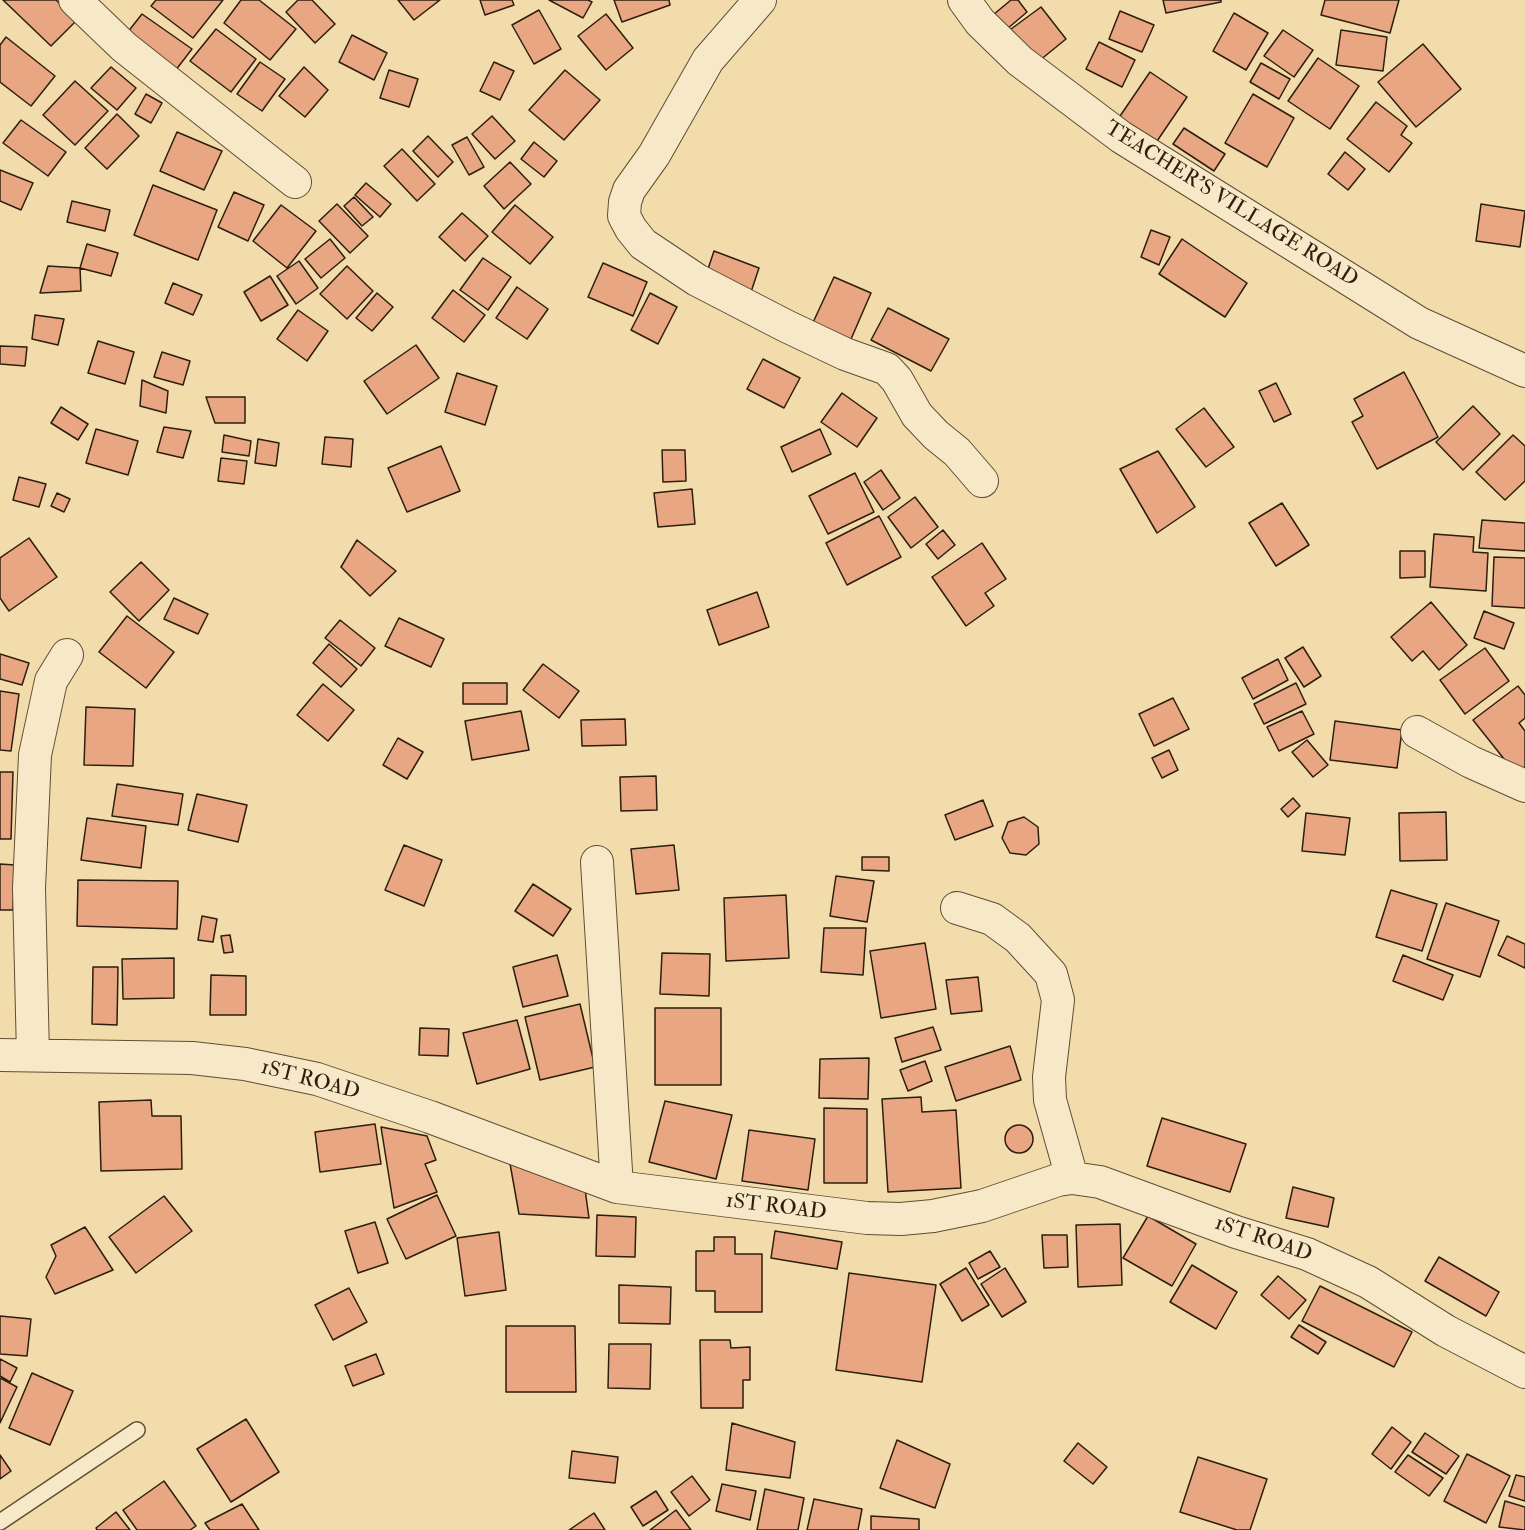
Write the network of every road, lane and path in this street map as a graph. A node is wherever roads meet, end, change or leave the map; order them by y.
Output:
1 (75, 0) edge
2 (760, 0) edge
3 (963, 0) edge
4 (295, 182) dead end
5 (1525, 371) edge
6 (982, 481) dead end
7 (67, 655) dead end
8 (1417, 732) dead end
9 (1525, 786) edge
10 (597, 862) dead end
11 (957, 908) dead end
12 (0, 1055) edge
13 (33, 1055) junction
14 (1072, 1178) junction
15 (617, 1187) junction
16 (1525, 1372) edge
17 (137, 1430) dead end
18 (0, 1522) edge

1 - 4 street
2 - 6 street
3 - 5 street, TEACHER'S VILLAGE ROAD
7 - 13 street
8 - 9 street
10 - 15 street
11 - 14 street
12 - 13 street, 1ST ROAD
13 - 15 street, 1ST ROAD
14 - 15 street, 1ST ROAD
14 - 16 street, 1ST ROAD
17 - 18 lane

